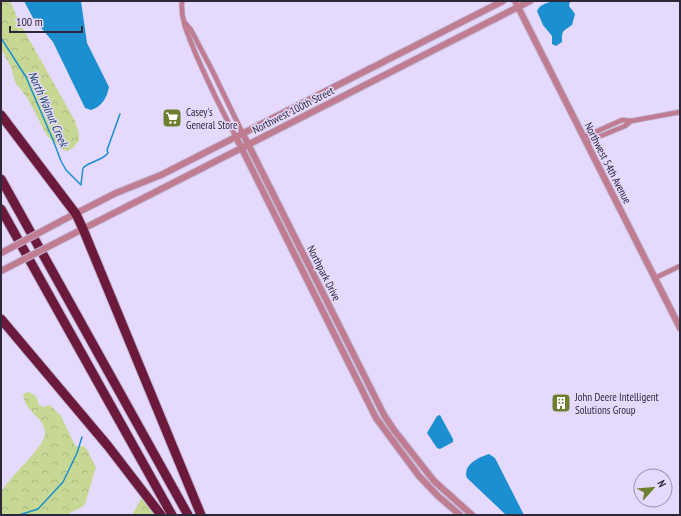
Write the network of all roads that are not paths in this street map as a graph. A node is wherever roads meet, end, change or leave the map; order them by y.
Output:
1 (182, 1) edge
2 (503, 1) edge
3 (530, 1) edge
4 (517, 4) edge
5 (184, 22) junction
6 (680, 112) edge
7 (1, 115) edge
8 (243, 134) junction
9 (236, 137) junction
10 (585, 140) junction
11 (248, 144) junction
12 (240, 148) junction
13 (1, 179) edge
14 (1, 209) edge
15 (76, 214) junction
16 (83, 229) junction
17 (303, 252) junction
18 (1, 253) edge
19 (295, 255) junction
20 (680, 266) edge
21 (1, 271) edge
22 (655, 278) junction
23 (1, 319) edge
24 (680, 328) edge
25 (364, 374) junction
26 (356, 378) junction
27 (161, 515) edge
28 (172, 515) edge
29 (188, 515) edge
30 (201, 515) edge
31 (460, 515) edge
32 (472, 515) edge

1 - 5 street, Northpark Drive
2 - 8 street, Northwest 100th Street
3 - 4 street, Northwest 100th Street
4 - 10 street, Northwest 54th Avenue
4 - 11 street, Northwest 100th Street
5 - 8 street, Northpark Drive
5 - 9 street, Northpark Drive
6 - 10 street
7 - 15 highway
8 - 9 street, Northwest 100th Street
8 - 11 street, Northpark Drive
9 - 12 street, Northpark Drive
9 - 15 street, Northwest 100th Street
10 - 22 street, Northwest 54th Avenue
11 - 12 street, Northwest 100th Street
11 - 17 street, Northpark Drive
12 - 16 street, Northwest 100th Street
12 - 19 street, Northpark Drive
13 - 29 highway
14 - 28 highway
15 - 16 highway
15 - 18 street, Northwest 100th Street, bridge
16 - 21 street, Northwest 100th Street, bridge
16 - 30 highway
17 - 19 street
17 - 25 street, Northpark Drive
19 - 26 street, Northpark Drive
20 - 22 street
22 - 24 street, Northwest 54th Avenue
23 - 27 highway
25 - 26 street
25 - 32 street, Northpark Drive
26 - 31 street, Northpark Drive

